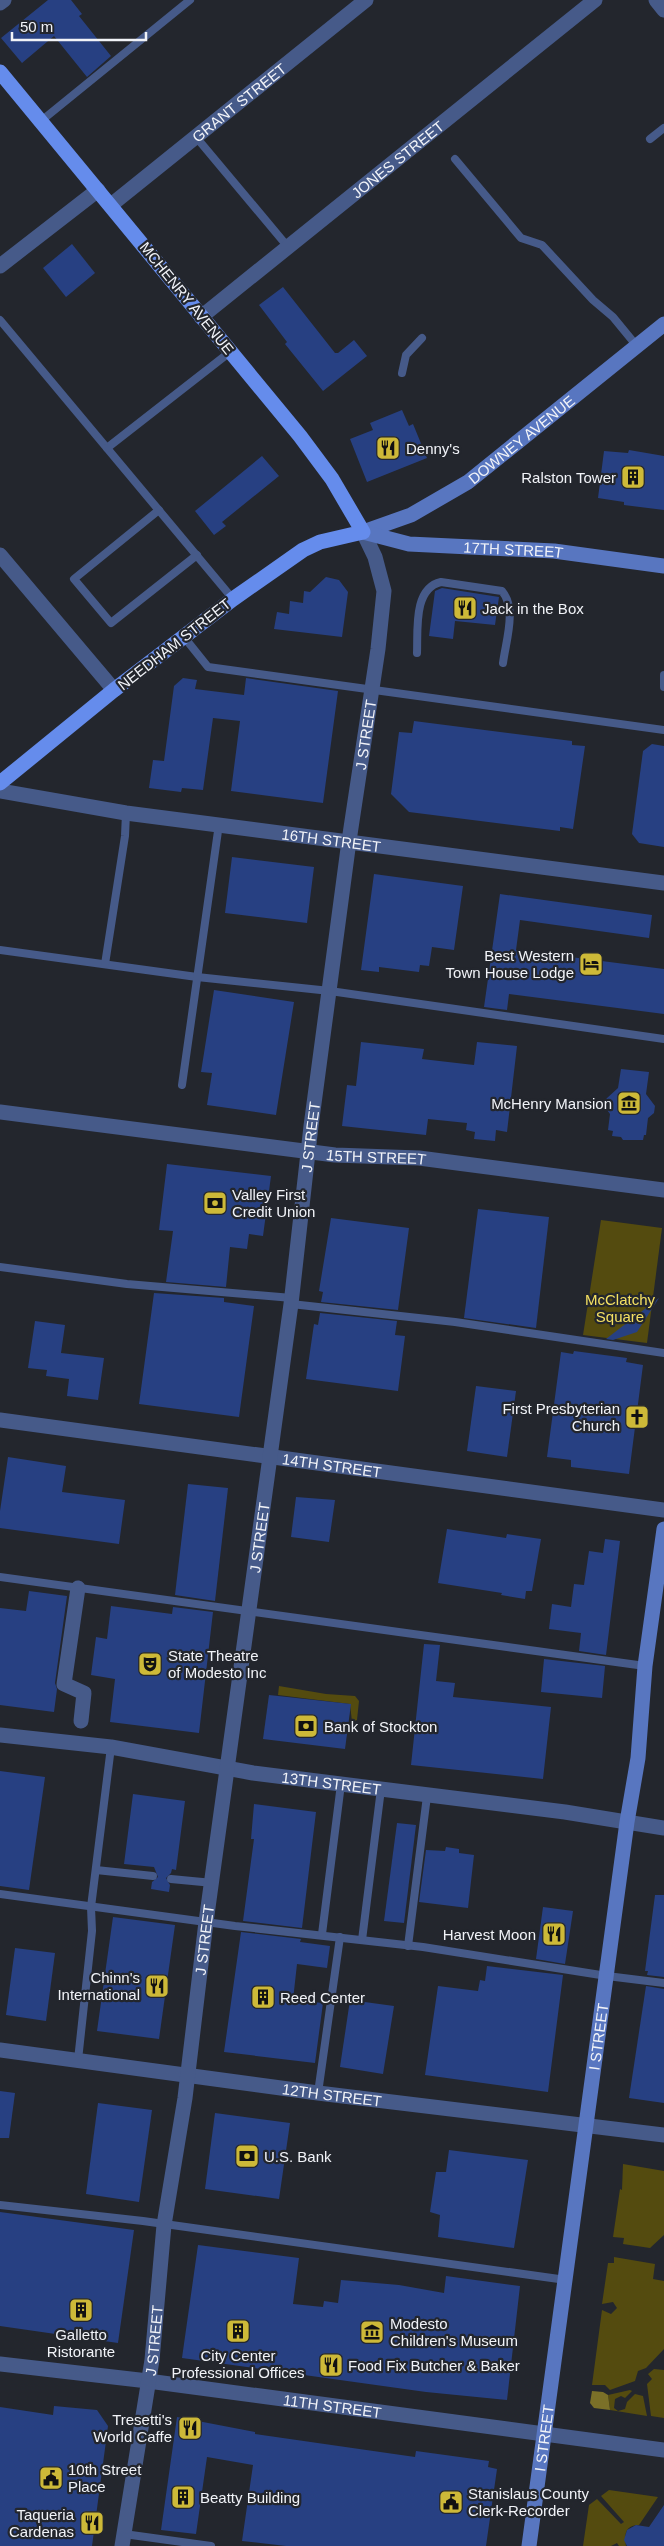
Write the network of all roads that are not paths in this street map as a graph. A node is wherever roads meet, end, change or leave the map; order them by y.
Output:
1 (4, 0) edge
2 (190, 0) edge
3 (366, 0) edge
4 (594, 0) edge
5 (656, 0) edge
6 (0, 3) edge
7 (664, 10) edge
8 (0, 72) edge
9 (41, 121) junction
10 (664, 128) edge
11 (196, 137) junction
12 (650, 139) dead end
13 (455, 159) dead end
14 (98, 190) junction
15 (111, 205) junction
16 (288, 248) junction
17 (0, 266) edge
18 (202, 317) junction
19 (0, 320) edge
20 (664, 324) edge
21 (422, 338) dead end
22 (636, 345) junction
23 (230, 352) junction
24 (402, 373) dead end
25 (107, 448) junction
26 (159, 510) junction
27 (363, 532) junction
28 (196, 555) junction
29 (0, 556) edge
30 (664, 566) edge
31 (233, 599) junction
32 (184, 637) junction
33 (417, 653) dead end
34 (503, 662) dead end
35 (664, 676) edge
36 (664, 687) edge
37 (372, 689) junction
38 (114, 690) junction
39 (664, 730) edge
40 (0, 782) edge
41 (0, 791) edge
42 (126, 813) junction
43 (218, 824) junction
44 (348, 841) junction
45 (664, 883) edge
46 (0, 950) edge
47 (105, 964) junction
48 (197, 977) junction
49 (330, 991) junction
50 (664, 1039) edge
51 (182, 1085) dead end
52 (0, 1112) edge
53 (308, 1151) junction
54 (664, 1190) edge
55 (0, 1267) edge
56 (291, 1301) junction
57 (664, 1354) edge
58 (0, 1420) edge
59 (270, 1455) junction
60 (664, 1510) edge
61 (664, 1529) edge
62 (0, 1577) edge
63 (78, 1588) junction
64 (249, 1611) junction
65 (645, 1666) junction
66 (81, 1721) dead end
67 (0, 1735) edge
68 (111, 1747) junction
69 (228, 1768) junction
70 (341, 1784) junction
71 (381, 1789) junction
72 (427, 1796) junction
73 (627, 1822) junction
74 (664, 1828) edge
75 (96, 1870) junction
76 (153, 1876) dead end
77 (171, 1879) dead end
78 (213, 1883) junction
79 (0, 1894) edge
80 (92, 1907) junction
81 (206, 1922) junction
82 (322, 1934) junction
83 (340, 1937) junction
84 (362, 1940) junction
85 (408, 1946) junction
86 (607, 1976) junction
87 (664, 1983) edge
88 (0, 2050) edge
89 (78, 2060) junction
90 (188, 2074) junction
91 (318, 2092) junction
92 (587, 2125) junction
93 (664, 2135) edge
94 (0, 2205) edge
95 (164, 2225) junction
96 (566, 2280) junction
97 (0, 2364) edge
98 (148, 2381) junction
99 (546, 2436) junction
100 (664, 2450) edge
101 (123, 2540) edge
102 (211, 2546) edge
103 (529, 2546) edge

1 - 6 street
2 - 9 lane
3 - 11 street, GRANT STREET
4 - 16 street, JONES STREET
5 - 7 street
8 - 9 main road, MCHENRY AVENUE
9 - 14 main road, MCHENRY AVENUE
10 - 12 lane
11 - 15 street, GRANT STREET
11 - 16 lane
13 - 22 lane
14 - 15 main road, MCHENRY AVENUE
14 - 17 street
15 - 18 main road, MCHENRY AVENUE
16 - 18 street, JONES STREET
18 - 23 main road, MCHENRY AVENUE
19 - 25 lane
20 - 22 street, DOWNEY AVENUE
21 - 24 lane
22 - 27 street, DOWNEY AVENUE
23 - 25 lane
23 - 27 main road, MCHENRY AVENUE
25 - 26 lane
26 - 28 lane
26 - 28 lane
27 - 30 street, 17TH STREET
27 - 31 main road, NEEDHAM STREET
27 - 37 street, J STREET
28 - 31 lane
29 - 38 street
31 - 32 main road, NEEDHAM STREET
32 - 37 lane
32 - 38 main road, NEEDHAM STREET
33 - 34 lane
35 - 36 lane
37 - 39 lane
37 - 44 street, J STREET
38 - 40 main road, NEEDHAM STREET
41 - 42 street, 16TH STREET
42 - 43 street, 16TH STREET
42 - 47 lane
43 - 44 street, 16TH STREET
43 - 48 lane
44 - 45 street, 16TH STREET
44 - 49 street, J STREET
46 - 47 lane
47 - 48 lane
48 - 49 lane
48 - 51 lane
49 - 50 lane
49 - 53 street, J STREET
52 - 53 street, 15TH STREET
53 - 54 street, 15TH STREET
53 - 56 street, J STREET
55 - 56 lane
56 - 57 lane
56 - 59 street, J STREET
58 - 59 street, 14TH STREET
59 - 60 street, 14TH STREET
59 - 64 street, J STREET
61 - 65 street, I STREET
62 - 63 lane
63 - 64 lane
63 - 66 street
64 - 65 lane
64 - 69 street, J STREET
65 - 73 street, I STREET
67 - 68 street, 13TH STREET
68 - 69 street, 13TH STREET
68 - 75 lane
69 - 70 street, 13TH STREET
69 - 78 street, J STREET
70 - 71 street, 13TH STREET
70 - 82 lane
71 - 72 street, 13TH STREET
71 - 84 lane
72 - 73 street, 13TH STREET
72 - 85 lane
73 - 74 street, 13TH STREET
73 - 86 street, I STREET
75 - 76 lane
75 - 80 lane
77 - 78 lane
78 - 81 street, J STREET
79 - 80 lane
80 - 81 lane
80 - 89 lane
81 - 82 lane
81 - 90 street, J STREET
82 - 83 lane
83 - 84 lane
83 - 91 lane
84 - 85 lane
85 - 86 lane
86 - 87 lane
86 - 92 street, I STREET
88 - 89 street, 12TH STREET
89 - 90 street, 12TH STREET
90 - 91 street, 12TH STREET
90 - 95 street, J STREET
91 - 92 street, 12TH STREET
92 - 93 street, 12TH STREET
92 - 96 street, I STREET
94 - 95 lane
95 - 96 lane
95 - 98 street, J STREET
96 - 99 street, I STREET
97 - 98 street, 11TH STREET
98 - 99 street, 11TH STREET
98 - 101 street, J STREET
99 - 100 street, 11TH STREET
99 - 103 street, I STREET
101 - 102 lane

